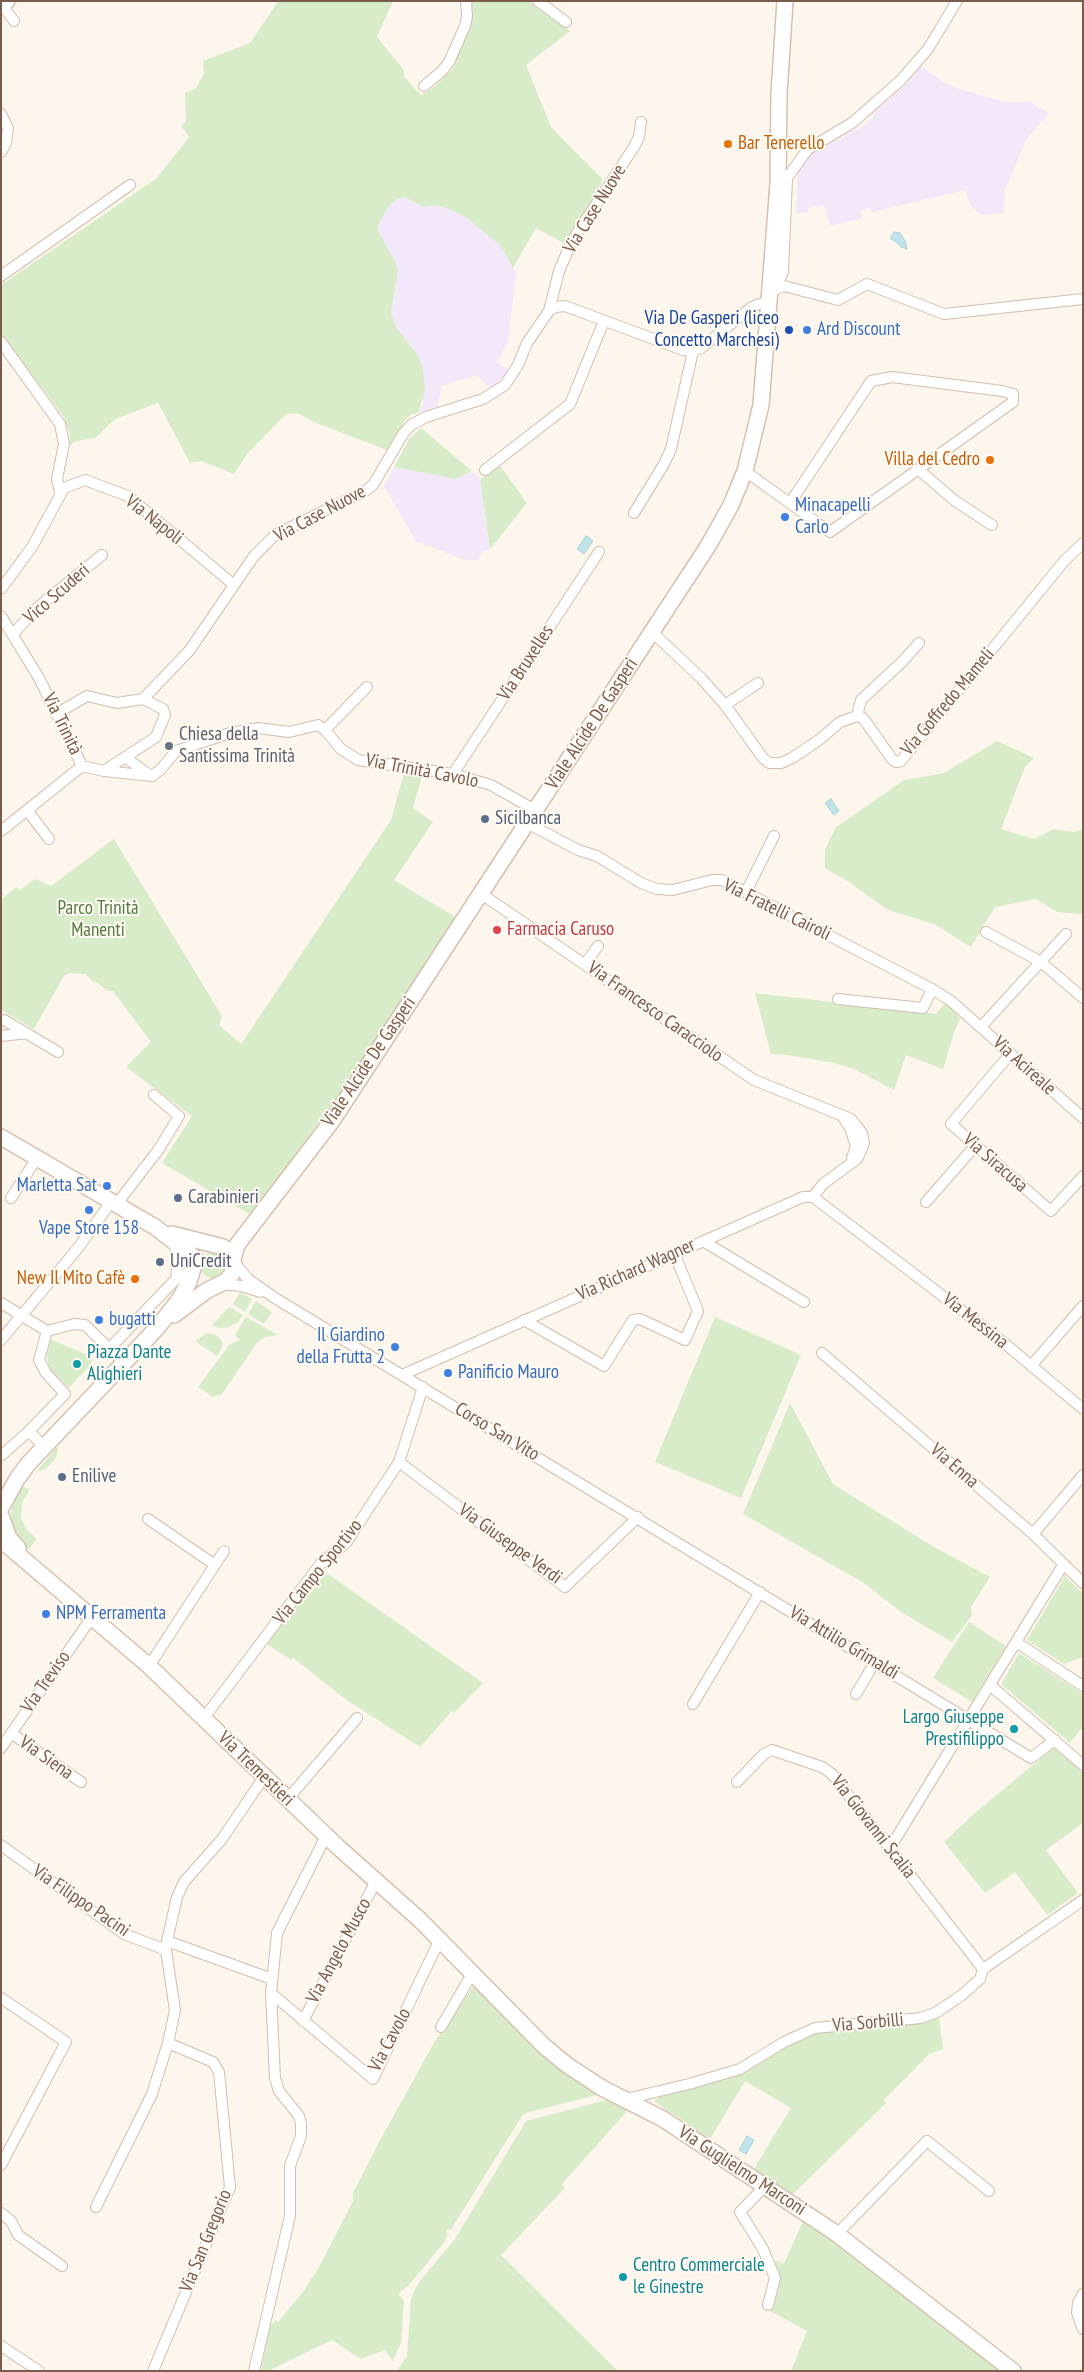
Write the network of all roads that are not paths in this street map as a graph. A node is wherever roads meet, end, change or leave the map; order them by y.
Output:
1 (466, 1) edge
2 (538, 1) edge
3 (784, 1) edge
4 (957, 1) edge
5 (3, 4) edge
6 (14, 21) dead end
7 (566, 22) dead end
8 (424, 86) dead end
9 (779, 94) junction
10 (1, 114) edge
11 (641, 122) dead end
12 (1, 152) edge
13 (782, 181) junction
14 (130, 185) dead end
15 (783, 272) junction
16 (1, 276) edge
17 (797, 288) junction
18 (770, 293) junction
19 (1083, 299) edge
20 (752, 307) junction
21 (549, 311) junction
22 (604, 321) junction
23 (1, 342) edge
24 (693, 351) junction
25 (918, 469) junction
26 (485, 470) dead end
27 (745, 471) junction
28 (60, 494) junction
29 (790, 503) junction
30 (634, 513) dead end
31 (992, 525) dead end
32 (1083, 542) edge
33 (598, 552) dead end
34 (102, 555) dead end
35 (234, 585) junction
36 (1, 589) edge
37 (1, 616) edge
38 (652, 632) junction
39 (13, 634) junction
40 (919, 643) dead end
41 (758, 683) dead end
42 (367, 687) dead end
43 (143, 699) junction
44 (725, 705) junction
45 (56, 714) junction
46 (857, 716) junction
47 (325, 730) junction
48 (126, 758) junction
49 (82, 766) junction
50 (104, 771) junction
51 (453, 774) junction
52 (152, 776) junction
53 (27, 810) junction
54 (535, 810) junction
55 (527, 823) junction
56 (3, 826) edge
57 (774, 836) dead end
58 (49, 839) dead end
59 (746, 892) junction
60 (480, 893) junction
61 (986, 932) dead end
62 (1066, 934) dead end
63 (598, 946) dead end
64 (1041, 962) junction
65 (585, 964) junction
66 (932, 989) junction
67 (1083, 998) edge
68 (838, 999) dead end
69 (965, 1014) joint
70 (3, 1019) edge
71 (981, 1027) junction
72 (27, 1033) junction
73 (1, 1036) edge
74 (58, 1052) dead end
75 (1010, 1054) junction
76 (154, 1095) dead end
77 (1083, 1118) edge
78 (1, 1137) edge
79 (975, 1146) junction
80 (37, 1158) junction
81 (1083, 1176) edge
82 (813, 1197) junction
83 (11, 1198) dead end
84 (926, 1202) dead end
85 (113, 1203) junction
86 (264, 1210) junction
87 (155, 1227) junction
88 (702, 1241) junction
89 (174, 1242) junction
90 (214, 1246) junction
91 (674, 1254) junction
92 (233, 1260) junction
93 (194, 1264) junction
94 (176, 1279) junction
95 (219, 1284) junction
96 (275, 1298) junction
97 (804, 1302) dead end
98 (1, 1303) edge
99 (1083, 1306) edge
100 (21, 1315) junction
101 (524, 1320) junction
102 (157, 1328) junction
103 (44, 1329) junction
104 (1, 1340) edge
105 (109, 1349) junction
106 (822, 1353) dead end
107 (124, 1364) junction
108 (1031, 1366) junction
109 (402, 1375) junction
110 (423, 1387) junction
111 (1083, 1410) edge
112 (29, 1431) junction
113 (44, 1447) junction
114 (2, 1455) edge
115 (399, 1462) junction
116 (28, 1464) junction
117 (1083, 1475) edge
118 (1, 1483) edge
119 (1, 1507) edge
120 (1, 1516) edge
121 (638, 1517) junction
122 (148, 1519) dead end
123 (1032, 1534) junction
124 (1, 1540) edge
125 (224, 1551) dead end
126 (215, 1565) junction
127 (1064, 1565) junction
128 (720, 1567) joint
129 (36, 1568) junction
130 (1083, 1583) edge
131 (760, 1592) junction
132 (92, 1617) junction
133 (1016, 1642) junction
134 (875, 1662) junction
135 (149, 1666) junction
136 (990, 1685) junction
137 (1083, 1686) edge
138 (856, 1694) dead end
139 (693, 1704) dead end
140 (204, 1718) junction
141 (357, 1718) dead end
142 (969, 1718) junction
143 (10, 1733) junction
144 (1055, 1740) junction
145 (1, 1748) edge
146 (1083, 1765) edge
147 (264, 1777) junction
148 (81, 1782) dead end
149 (737, 1782) dead end
150 (287, 1800) junction
151 (326, 1836) junction
152 (1, 1845) edge
153 (890, 1848) junction
154 (376, 1881) junction
155 (1083, 1900) edge
156 (440, 1939) junction
157 (166, 1945) junction
158 (983, 1969) junction
159 (472, 1974) junction
160 (272, 1979) junction
161 (271, 1993) junction
162 (1, 1998) edge
163 (303, 2020) junction
164 (441, 2027) dead end
165 (168, 2042) junction
166 (626, 2099) junction
167 (1, 2165) edge
168 (765, 2186) junction
169 (989, 2191) dead end
170 (96, 2207) dead end
171 (1, 2213) edge
172 (837, 2234) junction
173 (62, 2266) dead end
174 (1083, 2294) edge
175 (768, 2305) dead end
176 (1083, 2329) edge
177 (1, 2346) edge
178 (39, 2371) edge
179 (153, 2371) edge
180 (254, 2371) edge
181 (1013, 2371) edge

1 - 8 street
2 - 7 street
3 - 9 main road
4 - 13 street
5 - 6 street
9 - 13 main road
9 - 18 main road
10 - 12 street
11 - 21 street, Via Case Nuove
13 - 15 street
13 - 18 main road
14 - 16 street
15 - 17 street
15 - 18 street
17 - 18 street
17 - 19 street
18 - 20 street
18 - 20 street
18 - 27 main road, Viale Alcide De Gasperi
20 - 24 street
21 - 22 street
21 - 35 street, Via Case Nuove
22 - 24 street
22 - 26 street
23 - 28 street
24 - 30 street
25 - 29 street
25 - 29 street
25 - 31 street
27 - 29 street
27 - 38 main road, Viale Alcide De Gasperi
28 - 35 street, Via Napoli
28 - 36 street
32 - 46 street, Via Goffredo Mameli
33 - 51 street, Via Bruxelles
34 - 39 street, Vico Scuderi
35 - 43 street, Via Case Nuove
37 - 39 street, Via Trinità
38 - 44 street
38 - 54 main road, Viale Alcide De Gasperi
39 - 45 street, Via Trinità
40 - 46 street
41 - 44 street
42 - 47 street
43 - 45 street
43 - 48 street
44 - 46 street
45 - 49 street, Via Trinità
47 - 51 street, Via Trinità Cavolo
47 - 52 street
48 - 50 street
48 - 52 street
49 - 50 street, Via Trinità
49 - 53 street
50 - 52 street, Via Trinità
51 - 54 street, Via Trinità Cavolo
53 - 56 street
53 - 58 street
54 - 55 main road, Viale Alcide De Gasperi
55 - 59 street, Via Fratelli Cairoli
55 - 60 main road, Viale Alcide De Gasperi
57 - 59 street
59 - 66 street, Via Fratelli Cairoli
60 - 65 street, Via Francesco Caracciolo
60 - 86 main road, Viale Alcide De Gasperi
61 - 64 street
62 - 64 street
63 - 65 street
64 - 67 street
64 - 71 street
65 - 82 street, Via Francesco Caracciolo
66 - 68 street
66 - 69 street, Via Fratelli Cairoli
69 - 71 street, Via Acireale
70 - 72 street
70 - 73 street
71 - 75 street, Via Acireale
72 - 73 street
72 - 74 street
75 - 77 street, Via Acireale
75 - 79 street, Via Siracusa
76 - 85 street
78 - 80 main road
79 - 81 street, Via Siracusa
79 - 84 street
80 - 83 street
80 - 85 main road
82 - 88 street, Via Richard Wagner
82 - 108 street, Via Messina
85 - 87 main road
85 - 100 street
86 - 90 main road
86 - 92 main road
87 - 89 main road
87 - 90 main road
88 - 91 street, Via Richard Wagner
88 - 97 street
89 - 93 main road
89 - 94 street
90 - 92 main road
90 - 93 main road
91 - 101 street, Via Richard Wagner
91 - 101 street
92 - 95 main road
92 - 96 street
93 - 94 street
93 - 95 main road
93 - 102 main road
94 - 105 street
95 - 96 street
95 - 102 main road
96 - 109 street, Corso San Vito
98 - 100 street
99 - 108 street
100 - 103 street
100 - 104 street
101 - 109 street, Via Richard Wagner
102 - 107 main road
103 - 105 street
103 - 112 street
105 - 107 street
106 - 123 street, Via Enna
107 - 113 main road
108 - 111 street, Via Messina
109 - 110 street, Corso San Vito
110 - 115 street, Via Campo Sportivo
110 - 121 street, Corso San Vito
112 - 113 street
112 - 114 street
113 - 116 main road
115 - 121 street, Via Giuseppe Verdi
115 - 140 street, Via Campo Sportivo
116 - 118 main road
116 - 119 main road
117 - 123 street
120 - 129 main road
121 - 128 street, Corso San Vito
122 - 126 street
123 - 127 street, Via Enna
124 - 129 main road
125 - 126 street
126 - 135 street
127 - 130 street, Via Enna
127 - 133 street
128 - 131 street, Via Attilio Grimaldi
129 - 132 main road, Via Tremestieri
131 - 134 street, Via Attilio Grimaldi
131 - 139 street
132 - 135 main road, Via Tremestieri
132 - 143 street, Via Treviso
133 - 136 street
133 - 137 street
134 - 138 street
134 - 142 street, Via Attilio Grimaldi
135 - 140 main road, Via Tremestieri
136 - 142 street
136 - 144 street
140 - 147 main road, Via Tremestieri
141 - 150 street
142 - 144 street, Via Attilio Grimaldi
142 - 153 street
143 - 145 street, Via Treviso
143 - 148 street, Via Siena
144 - 146 street
147 - 150 main road, Via Tremestieri
147 - 157 street
149 - 153 street, Via Giovanni Scalia
150 - 151 main road, Via Tremestieri
151 - 154 main road, Via Tremestieri
151 - 160 street
152 - 157 street, Via Filippo Pacini
153 - 158 street, Via Giovanni Scalia
154 - 156 main road, Via Tremestieri
154 - 163 street, Via Angelo Musco
155 - 158 street, Via Sorbilli
156 - 159 main road, Via Tremestieri
156 - 163 street, Via Cavolo
157 - 160 street, Via Filippo Pacini
157 - 165 street
158 - 166 street, Via Sorbilli
159 - 164 street
159 - 166 main road, Via Guglielmo Marconi
160 - 161 street
161 - 163 street, Via Cavolo
161 - 180 street
162 - 167 street
165 - 170 street
165 - 179 street, Via San Gregorio
166 - 168 main road, Via Guglielmo Marconi
168 - 172 main road, Via Guglielmo Marconi
168 - 175 street
169 - 172 street
171 - 173 street
172 - 181 main road, Via Guglielmo Marconi
174 - 176 street
177 - 178 street

